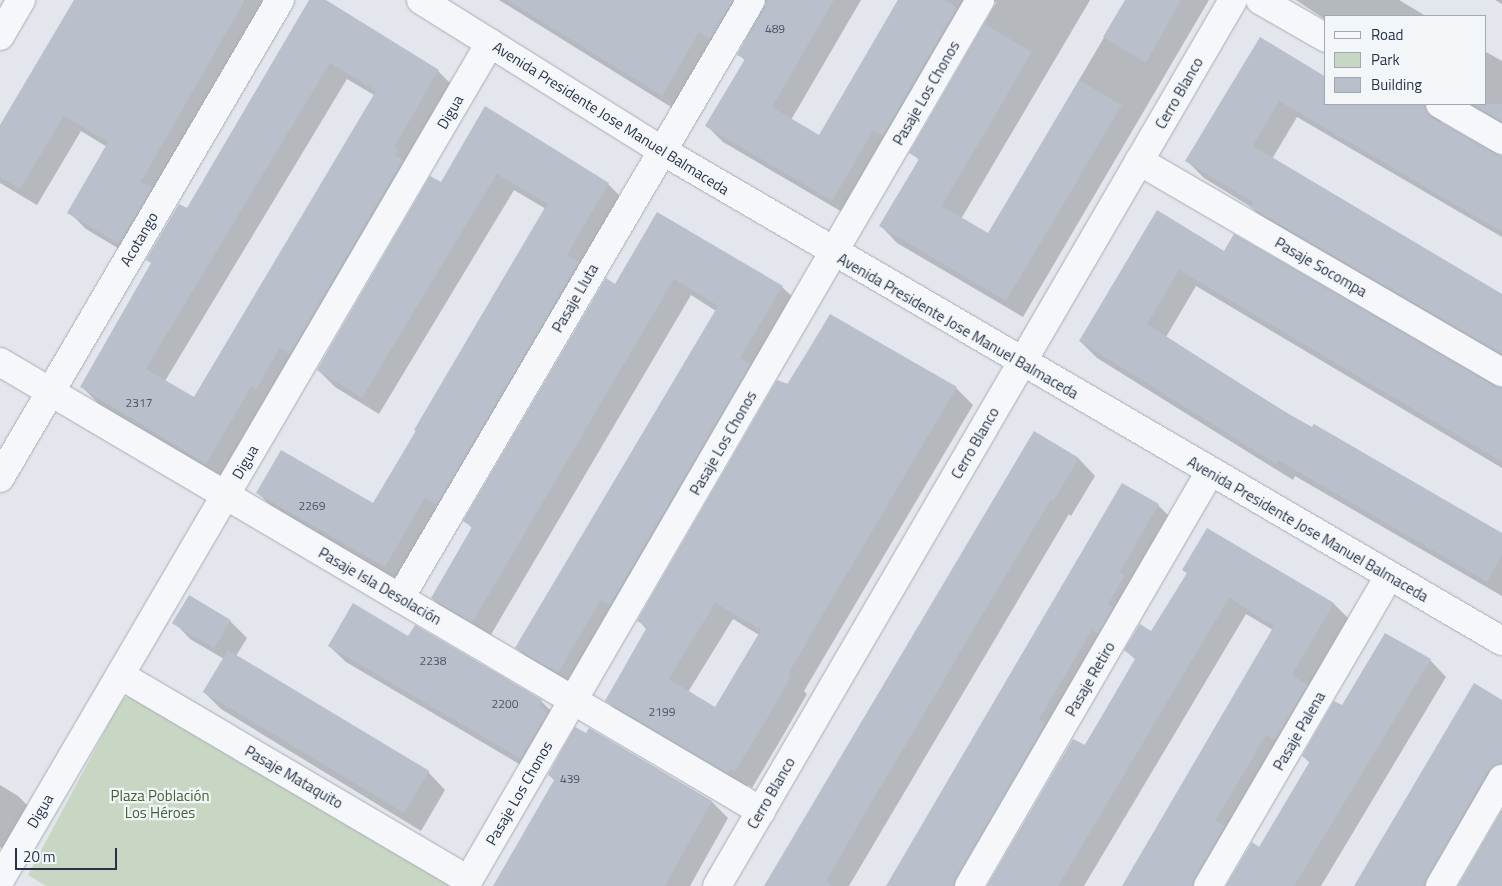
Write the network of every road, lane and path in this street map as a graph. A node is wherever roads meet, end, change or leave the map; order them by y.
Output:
1 (21, 0) edge
2 (280, 0) edge
3 (420, 0) edge
4 (751, 0) edge
5 (980, 0) edge
6 (1233, 0) edge
7 (1260, 0) edge
8 (0, 36) edge
9 (1324, 37) edge
10 (490, 43) junction
11 (1442, 105) edge
12 (1502, 140) edge
13 (661, 150) junction
14 (1140, 161) junction
15 (834, 252) junction
16 (0, 362) edge
17 (1022, 364) junction
18 (1502, 372) edge
19 (50, 392) junction
20 (1210, 472) junction
21 (0, 478) edge
22 (225, 495) junction
23 (1389, 576) junction
24 (400, 598) junction
25 (1502, 641) edge
26 (120, 675) junction
27 (573, 700) junction
28 (1502, 779) edge
29 (761, 811) junction
30 (0, 880) edge
31 (467, 883) edge
32 (717, 886) edge
33 (969, 886) edge
34 (1208, 886) edge
35 (1440, 886) edge

1 - 8 street
2 - 19 street, Acotango
3 - 10 street, Avenida Presidente Jose Manuel Balmaceda
4 - 13 street, Pasaje Lluta
5 - 15 street, Pasaje Los Chonos
6 - 14 street, Cerro Blanco
7 - 9 street
10 - 13 street, Avenida Presidente Jose Manuel Balmaceda
10 - 22 street, Digua
11 - 12 street
13 - 15 street, Avenida Presidente Jose Manuel Balmaceda
13 - 24 street, Pasaje Lluta
14 - 17 street, Cerro Blanco
14 - 18 street, Pasaje Socompa
15 - 17 street, Avenida Presidente Jose Manuel Balmaceda
15 - 27 street, Pasaje Los Chonos
16 - 19 street, Pasaje Isla Desolación
17 - 20 street, Avenida Presidente Jose Manuel Balmaceda
17 - 29 street, Cerro Blanco
19 - 21 street, Acotango
19 - 22 street, Pasaje Isla Desolación
20 - 23 street, Avenida Presidente Jose Manuel Balmaceda
20 - 33 street, Pasaje Retiro
22 - 24 street, Pasaje Isla Desolación
22 - 26 street, Digua
23 - 25 street, Avenida Presidente Jose Manuel Balmaceda
23 - 34 street, Pasaje Palena
24 - 27 street, Pasaje Isla Desolación
26 - 30 street, Digua
26 - 31 street, Pasaje Mataquito
27 - 29 street, Pasaje Isla Desolación
27 - 31 street, Pasaje Los Chonos
28 - 35 street
29 - 32 street, Cerro Blanco

